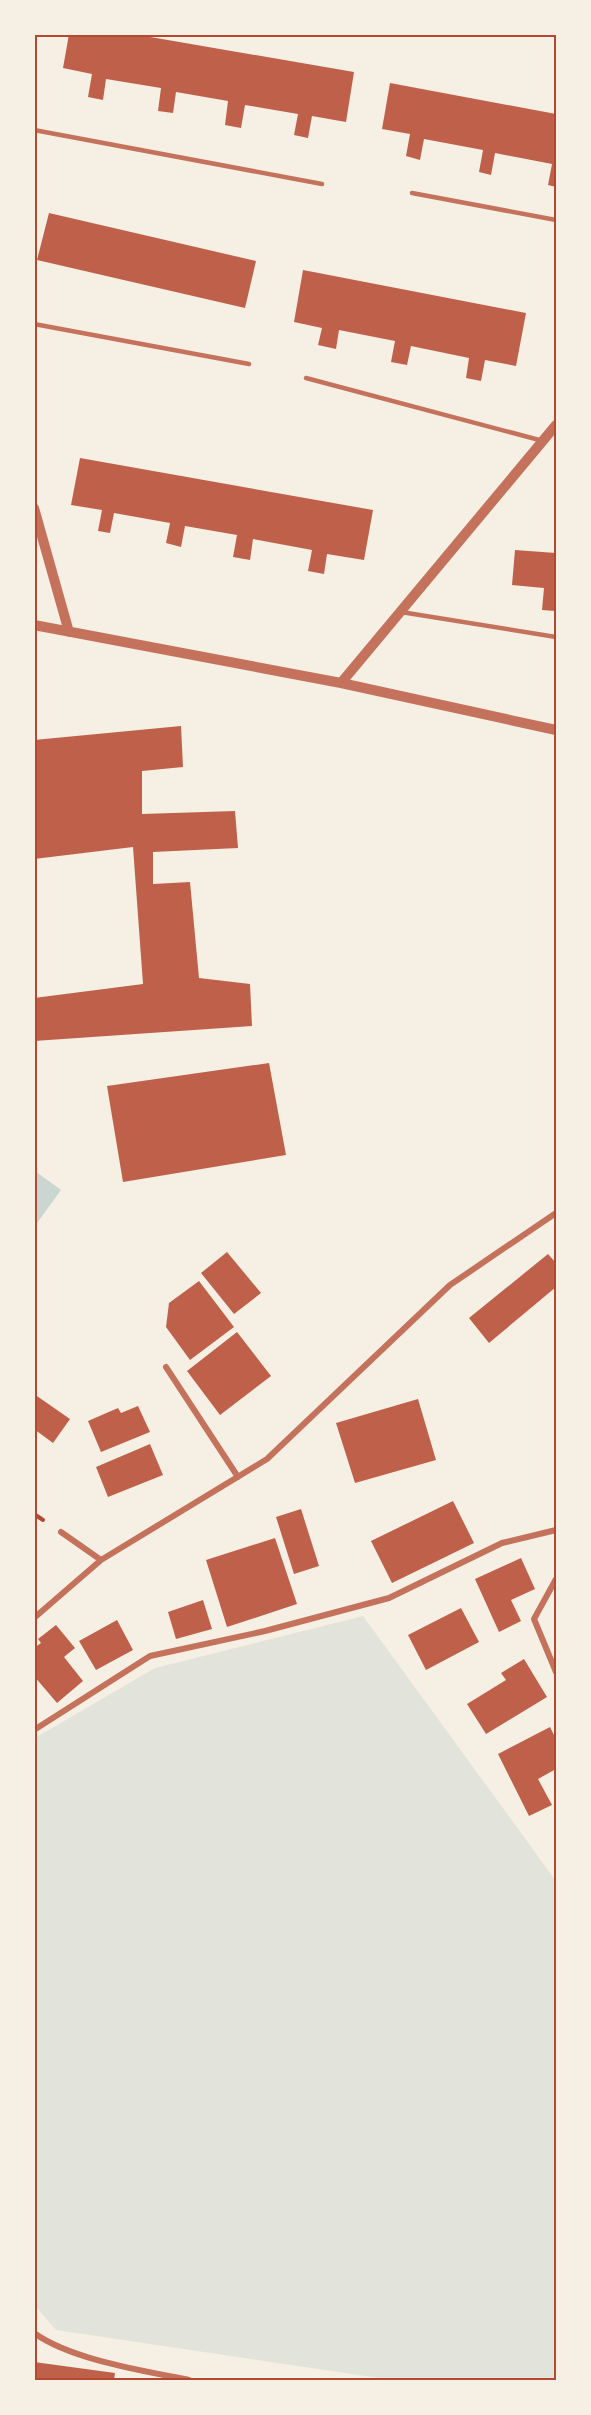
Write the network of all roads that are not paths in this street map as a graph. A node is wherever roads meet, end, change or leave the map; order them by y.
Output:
1 (34, 130) edge
2 (322, 184) dead end
3 (412, 193) dead end
4 (556, 220) edge
5 (34, 324) edge
6 (249, 364) dead end
7 (306, 378) dead end
8 (556, 425) edge
9 (543, 441) junction
10 (34, 508) edge
11 (400, 612) junction
12 (34, 625) edge
13 (69, 632) junction
14 (556, 637) edge
15 (341, 683) junction
16 (556, 730) edge
17 (556, 1213) edge
18 (166, 1367) dead end
19 (238, 1477) junction
20 (556, 1530) edge
21 (61, 1532) dead end
22 (101, 1560) junction
23 (556, 1579) edge
24 (34, 1618) edge
25 (556, 1672) edge
26 (34, 1730) edge
27 (34, 2333) edge
28 (189, 2380) edge

1 - 2 lane
3 - 4 lane
5 - 6 lane
7 - 9 lane
8 - 9 street
9 - 11 street
10 - 13 street
11 - 14 lane
11 - 15 street
12 - 13 street
13 - 15 street
15 - 16 street
17 - 19 street
18 - 19 street
19 - 22 street
20 - 26 street
21 - 22 street
22 - 24 street
23 - 25 street
27 - 28 street

